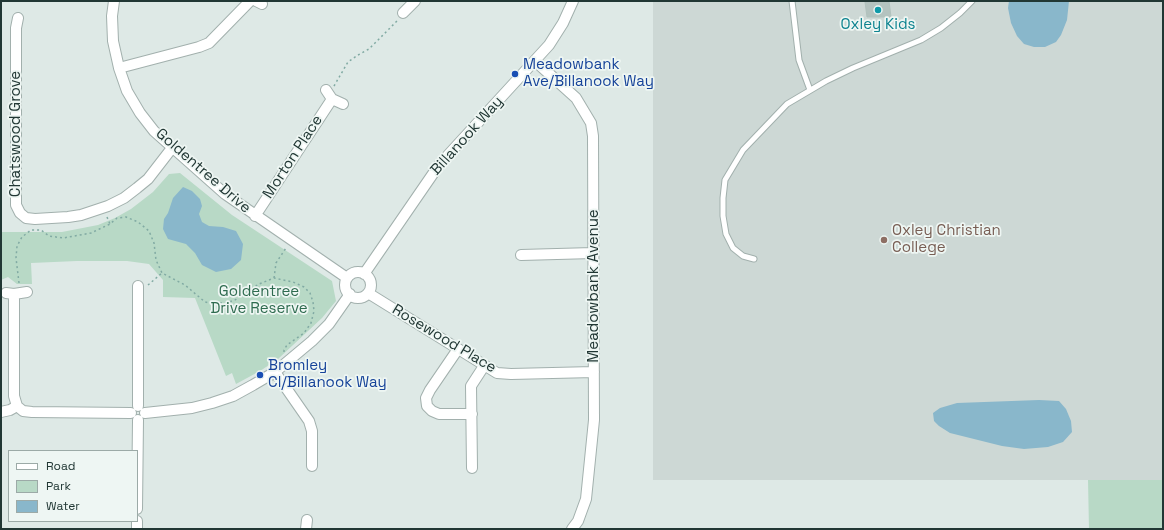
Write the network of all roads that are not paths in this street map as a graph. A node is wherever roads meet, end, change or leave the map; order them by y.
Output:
1 (114, 1) edge
2 (250, 1) edge
3 (415, 1) edge
4 (573, 1) edge
5 (792, 1) edge
6 (972, 1) edge
7 (403, 13) road end
8 (18, 18) dead end
9 (535, 61) junction
10 (119, 68) junction
11 (810, 90) junction
12 (343, 104) dead end
13 (172, 148) junction
14 (255, 216) junction
15 (594, 253) junction
16 (521, 256) dead end
17 (754, 259) dead end
18 (364, 274) junction
19 (347, 278) junction
20 (142, 286) road end
21 (18, 293) road end
22 (368, 293) junction
23 (350, 294) junction
24 (458, 349) junction
25 (484, 366) junction
26 (275, 372) junction
27 (594, 372) junction
28 (17, 406) junction
29 (1, 412) edge
30 (138, 413) junction
31 (472, 414) junction
32 (138, 450) edge
33 (312, 466) dead end
34 (472, 468) dead end
35 (572, 529) edge

1 - 10 street, Goldentree Drive
2 - 10 street
3 - 7 street
4 - 9 street, Billanook Way
5 - 11 lane
6 - 11 lane
8 - 13 street, Chatswood Grove
9 - 15 street, Meadowbank Avenue
9 - 18 street, Billanook Way
10 - 13 street, Goldentree Drive
11 - 17 lane
12 - 14 street, Morton Place
13 - 14 street, Goldentree Drive
14 - 19 street, Goldentree Drive
15 - 16 street
15 - 27 street, Meadowbank Avenue
18 - 19 street
18 - 22 street
19 - 23 street
20 - 30 street
21 - 28 street
22 - 23 street
22 - 24 street, Rosewood Place
23 - 26 street
24 - 25 street, Rosewood Place
24 - 31 street
25 - 27 street, Rosewood Place
25 - 31 street
26 - 30 street
26 - 33 street
27 - 35 street, Meadowbank Avenue
28 - 29 street
28 - 30 street
30 - 32 street
31 - 34 street

